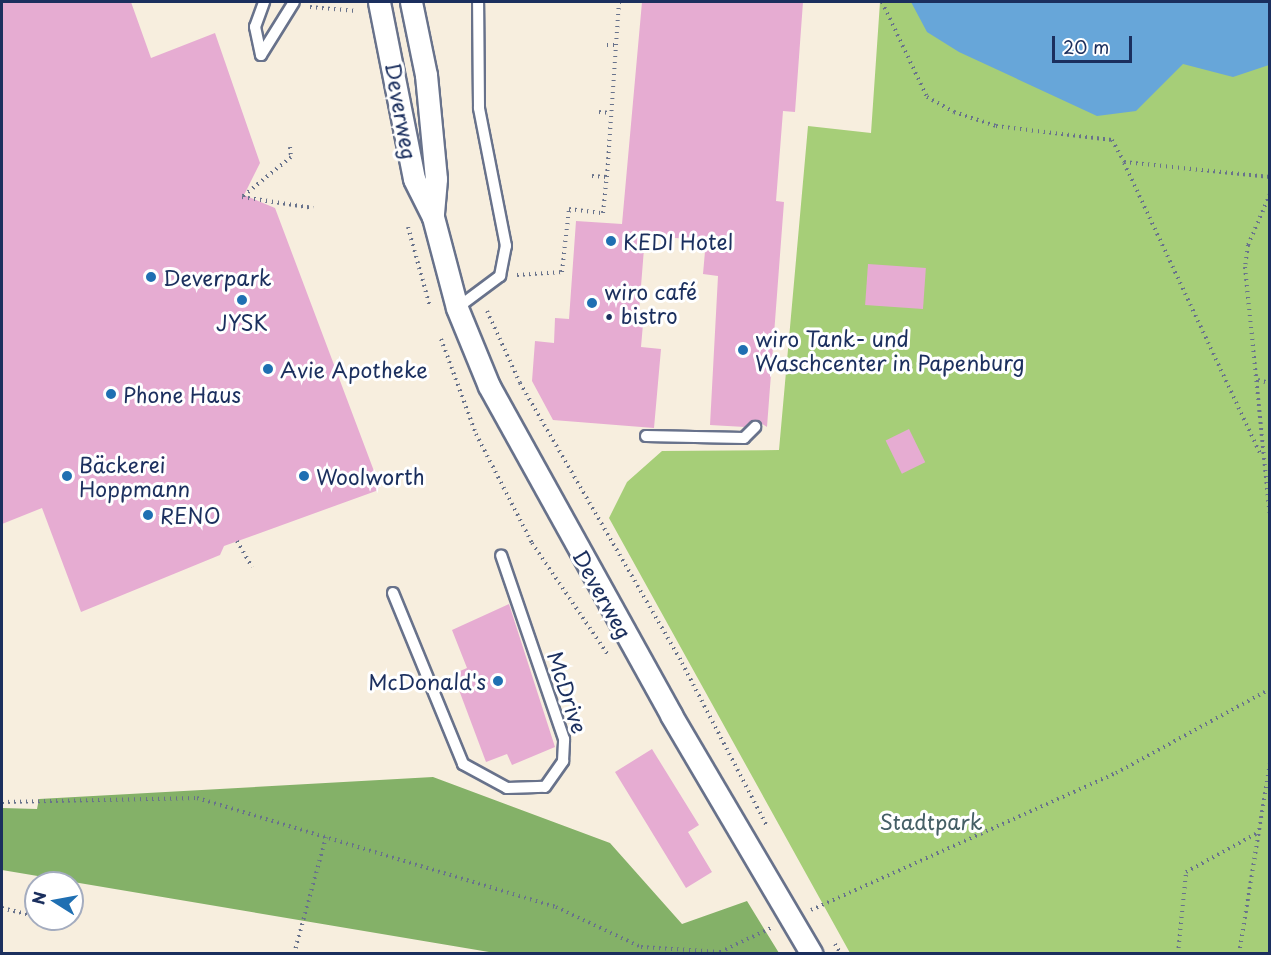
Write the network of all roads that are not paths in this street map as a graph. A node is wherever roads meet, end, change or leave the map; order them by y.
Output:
1 (264, 2) edge
2 (294, 2) edge
3 (411, 2) edge
4 (478, 2) edge
5 (380, 3) edge
6 (433, 217) junction
7 (457, 308) junction
8 (755, 427) dead end
9 (646, 436) dead end
10 (501, 555) dead end
11 (393, 593) dead end
12 (812, 954) edge

1 - 2 lane
3 - 6 street, Deverweg
4 - 7 lane
5 - 6 street, Deverweg
6 - 7 street, Deverweg
7 - 12 street, Deverweg
8 - 9 lane
10 - 11 lane, McDrive

